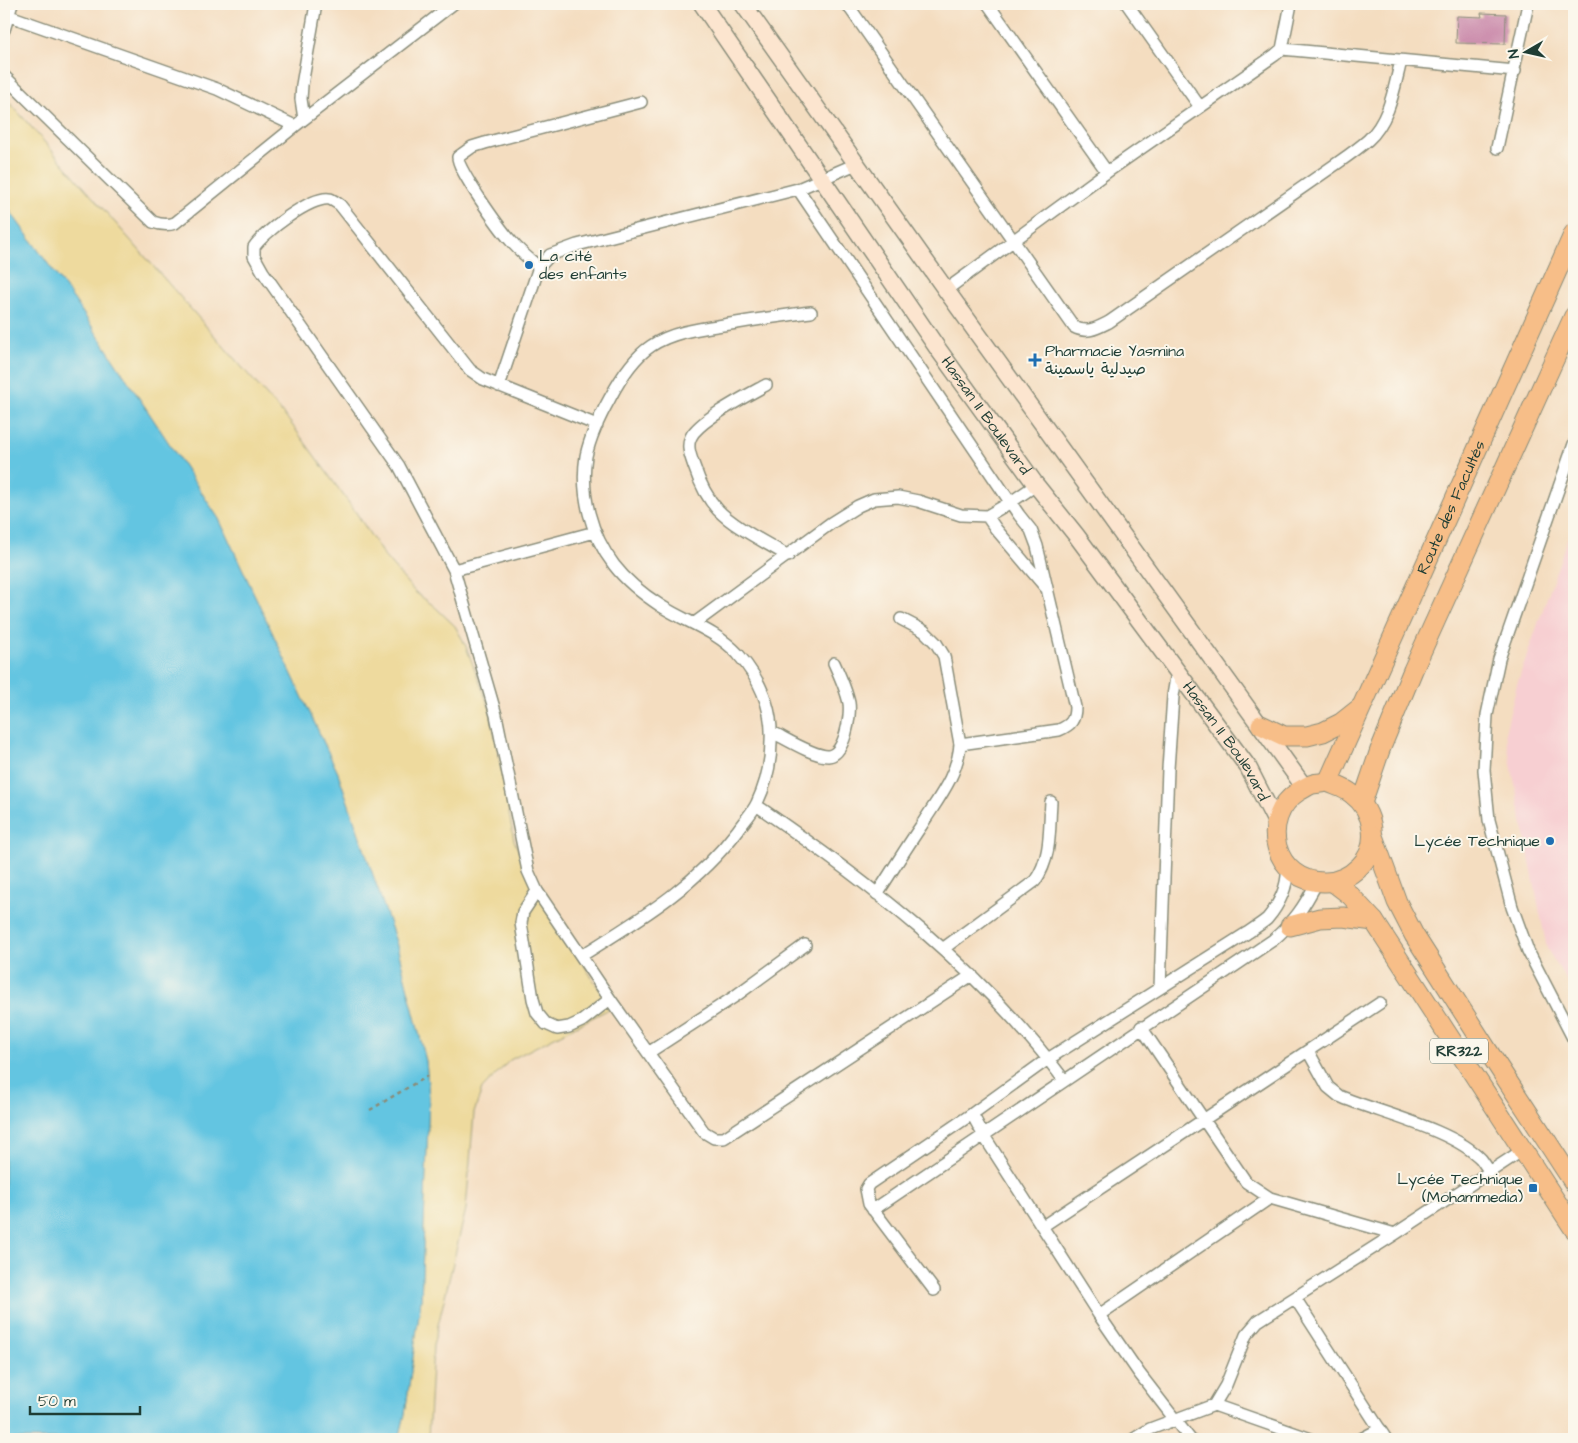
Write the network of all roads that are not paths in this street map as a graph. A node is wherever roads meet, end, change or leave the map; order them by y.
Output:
1 (12, 4) edge
2 (316, 4) edge
3 (454, 4) edge
4 (702, 4) edge
5 (743, 4) edge
6 (847, 4) edge
7 (988, 4) edge
8 (1127, 4) edge
9 (1291, 4) edge
10 (1528, 4) edge
11 (7, 15) edge
12 (4, 30) edge
13 (1282, 49) junction
14 (1401, 61) junction
15 (1514, 71) junction
16 (4, 76) edge
17 (641, 102) dead end
18 (1200, 107) junction
19 (304, 119) junction
20 (295, 126) junction
21 (1497, 148) dead end
22 (856, 164) junction
23 (1107, 172) junction
24 (822, 179) junction
25 (798, 189) junction
26 (1574, 233) edge
27 (1012, 240) junction
28 (539, 267) junction
29 (946, 290) junction
30 (811, 312) dead end
31 (1574, 316) edge
32 (766, 385) dead end
33 (499, 386) junction
34 (597, 425) junction
35 (1574, 444) edge
36 (1036, 485) junction
37 (1011, 502) junction
38 (987, 516) junction
39 (595, 532) junction
40 (788, 556) junction
41 (454, 570) junction
42 (1048, 590) junction
43 (901, 619) dead end
44 (695, 623) junction
45 (834, 663) dead end
46 (1177, 672) junction
47 (1361, 708) junction
48 (1261, 725) junction
49 (772, 732) junction
50 (960, 744) junction
51 (1328, 782) junction
52 (1305, 788) junction
53 (1051, 802) dead end
54 (1362, 803) junction
55 (756, 805) junction
56 (1276, 822) junction
57 (1373, 836) junction
58 (1287, 866) junction
59 (1325, 882) junction
60 (537, 891) junction
61 (877, 894) junction
62 (1374, 921) junction
63 (1290, 926) junction
64 (805, 945) dead end
65 (944, 948) junction
66 (581, 956) junction
67 (972, 975) junction
68 (1160, 988) junction
69 (610, 999) junction
70 (1380, 1003) dead end
71 (1141, 1027) junction
72 (1574, 1040) edge
73 (1308, 1051) junction
74 (648, 1053) junction
75 (1048, 1059) junction
76 (1064, 1080) junction
77 (972, 1114) junction
78 (1203, 1120) junction
79 (984, 1136) junction
80 (1522, 1150) junction
81 (1490, 1172) junction
82 (1574, 1183) edge
83 (1270, 1198) junction
84 (873, 1210) junction
85 (1043, 1226) junction
86 (1574, 1229) edge
87 (1395, 1234) junction
88 (934, 1290) dead end
89 (1294, 1298) junction
90 (1099, 1315) junction
91 (1214, 1405) junction
92 (1175, 1419) junction
93 (1383, 1434) edge
94 (1134, 1439) edge
95 (1190, 1439) edge
96 (1311, 1439) edge
97 (1361, 1439) edge

1 - 11 street
2 - 19 street
3 - 19 street
4 - 24 main road, Hassan II Boulevard
5 - 22 main road
6 - 27 street
7 - 23 street
8 - 18 street
9 - 13 street
10 - 15 street
11 - 12 street
11 - 20 street
13 - 14 street
13 - 18 street
14 - 15 street
14 - 27 street
15 - 21 street
16 - 20 street
17 - 28 street
18 - 23 street
19 - 20 street
22 - 24 street
22 - 29 main road
23 - 27 street
24 - 25 street
24 - 36 main road, Hassan II Boulevard
25 - 28 street
25 - 37 street
26 - 47 main road, Route des Facultés
27 - 29 street
28 - 33 street
29 - 48 main road
30 - 34 street
31 - 54 main road, Route des Facultés
32 - 40 street
33 - 34 street
33 - 41 street
34 - 39 street
35 - 72 street
36 - 37 street
36 - 46 main road, Hassan II Boulevard
37 - 38 street
37 - 42 street
38 - 40 street
38 - 42 street
39 - 41 street
39 - 44 street
40 - 44 street
41 - 60 street
42 - 50 street
43 - 50 street
44 - 49 street
45 - 49 street
46 - 56 main road, Hassan II Boulevard
46 - 68 street
47 - 48 main road
47 - 51 main road, Route des Facultés
48 - 52 main road
49 - 55 street
50 - 61 street
51 - 52 main road
51 - 54 main road
52 - 56 main road
53 - 65 street
54 - 57 main road, RR322
55 - 61 street
55 - 66 street
56 - 58 main road
57 - 59 main road
57 - 82 main road, RR322
58 - 59 main road, RR322
58 - 68 street
59 - 62 main road, RR322
59 - 63 street
60 - 66 street
60 - 69 street
61 - 65 street
62 - 63 main road
62 - 80 main road, RR322
63 - 71 street
64 - 74 street
65 - 67 street
66 - 69 street
67 - 74 street
67 - 75 street
68 - 75 street
69 - 74 street
70 - 73 street
71 - 76 street
71 - 78 street
73 - 78 street
73 - 81 street
75 - 76 street
75 - 77 street
76 - 79 street
77 - 79 street
77 - 84 street
78 - 83 street
78 - 85 street
79 - 84 street
79 - 85 street
80 - 81 street
80 - 86 main road, RR322
81 - 87 street
83 - 87 street
83 - 90 street
84 - 88 street
85 - 90 street
87 - 89 street
89 - 91 street
89 - 93 street
90 - 92 street
91 - 92 street
91 - 96 street
92 - 94 street
92 - 95 street
93 - 97 street

